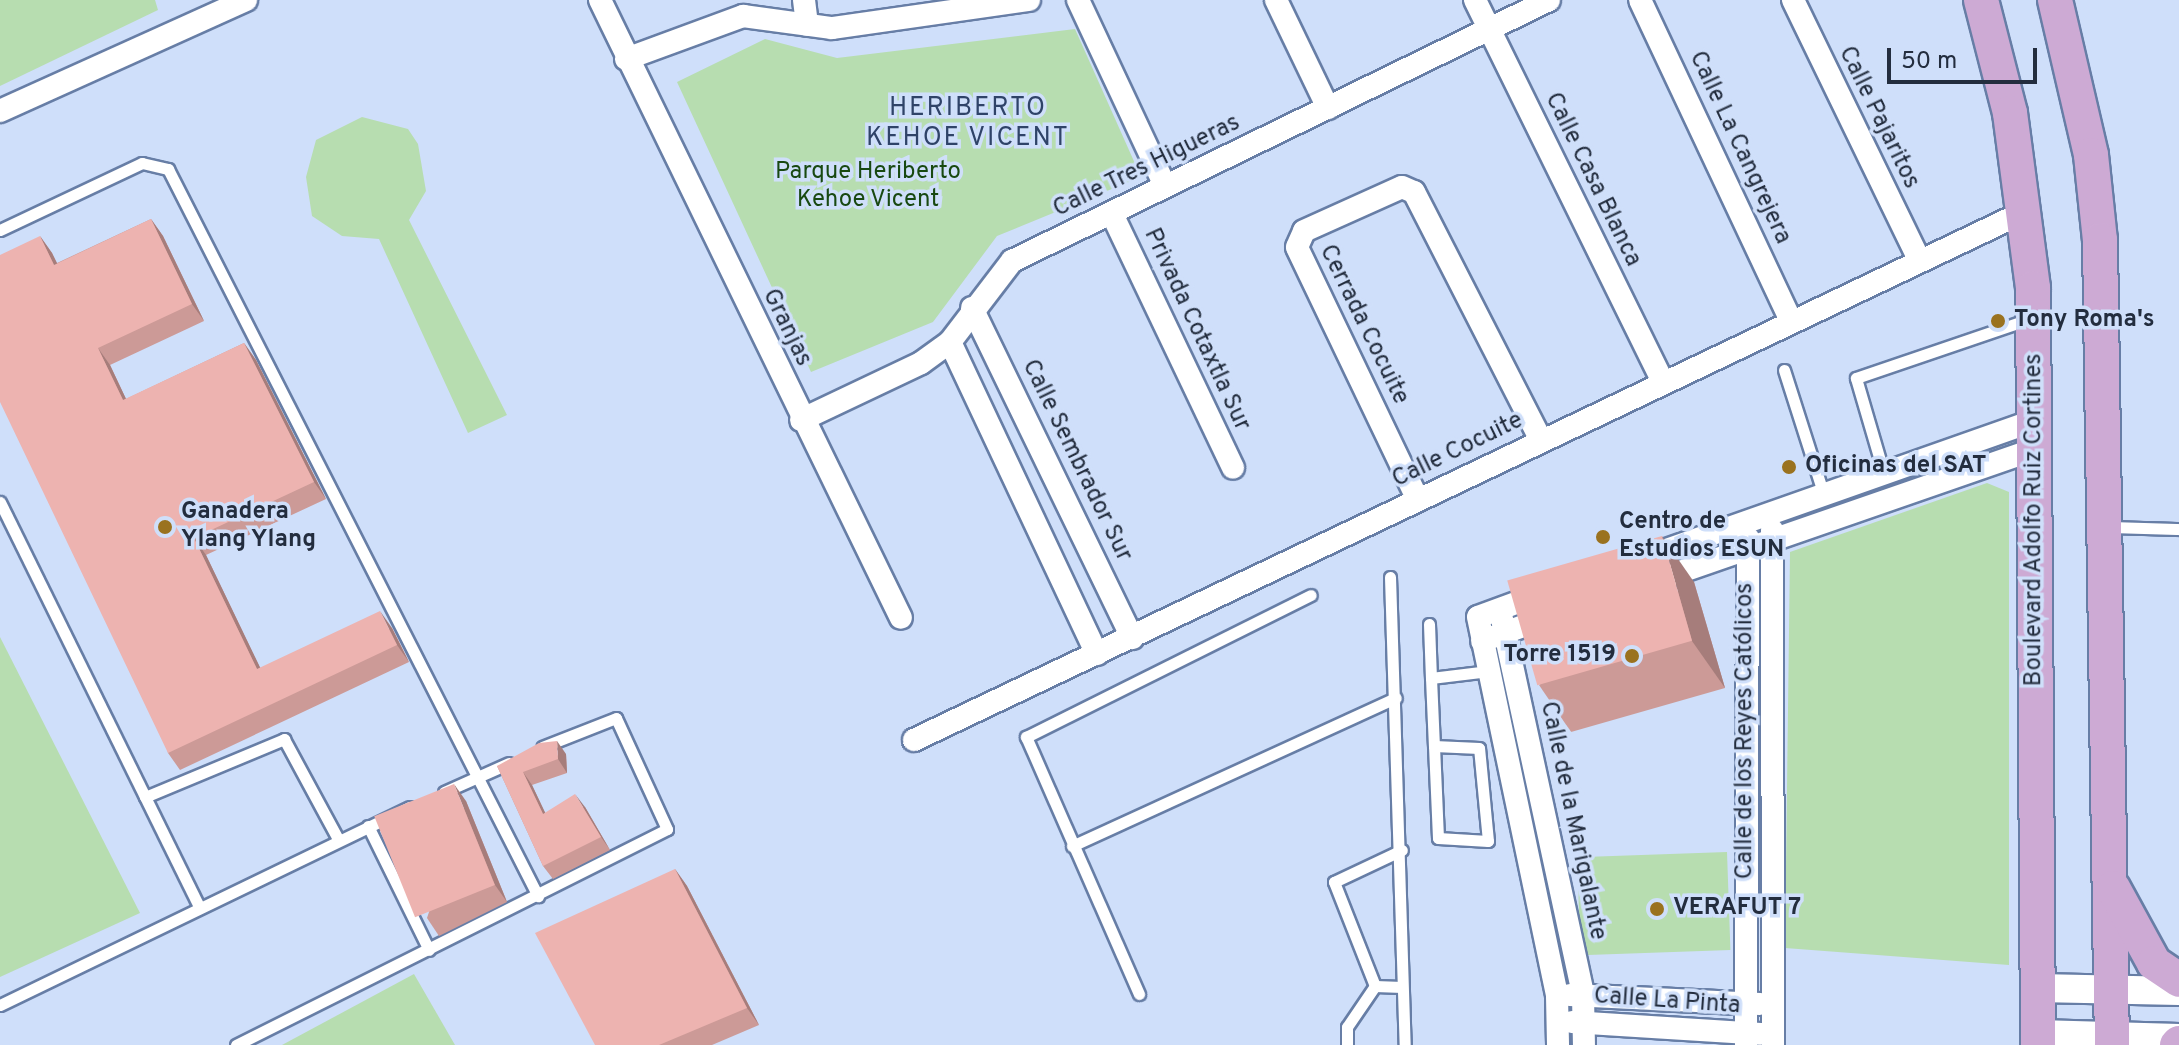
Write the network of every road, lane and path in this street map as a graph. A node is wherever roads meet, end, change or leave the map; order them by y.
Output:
1 (246, 0) edge
2 (600, 0) edge
3 (804, 0) edge
4 (1078, 0) edge
5 (1276, 0) edge
6 (1475, 0) edge
7 (1549, 0) edge
8 (1640, 0) edge
9 (1793, 0) edge
10 (1981, 0) edge
11 (2055, 0) edge
12 (1018, 1) edge
13 (960, 5) edge
14 (760, 8) edge
15 (807, 25) junction
16 (1489, 30) junction
17 (626, 59) junction
18 (1328, 108) junction
19 (0, 111) edge
20 (1165, 186) junction
21 (2026, 211) junction
22 (1112, 214) junction
23 (0, 230) edge
24 (1918, 258) junction
25 (972, 308) junction
26 (2033, 318) junction
27 (1790, 319) junction
28 (950, 342) junction
29 (1784, 370) dead end
30 (1663, 382) junction
31 (801, 420) junction
32 (2035, 435) junction
33 (1541, 440) junction
34 (1233, 468) dead end
35 (1884, 474) junction
36 (1824, 495) junction
37 (1418, 500) junction
38 (0, 502) edge
39 (1771, 513) junction
40 (1749, 521) junction
41 (2107, 527) junction
42 (2179, 529) edge
43 (1772, 542) junction
44 (1748, 550) junction
45 (1617, 568) edge
46 (1390, 577) dead end
47 (1573, 583) edge
48 (1633, 588) edge
49 (1311, 595) dead end
50 (1576, 607) edge
51 (1500, 609) junction
52 (901, 618) dead end
53 (1429, 624) dead end
54 (1505, 631) junction
55 (1132, 638) junction
56 (1482, 641) junction
57 (1097, 654) junction
58 (1489, 671) junction
59 (1431, 678) junction
60 (1396, 698) junction
61 (914, 740) dead end
62 (1434, 746) junction
63 (476, 778) junction
64 (435, 796) edge
65 (145, 797) junction
66 (422, 802) edge
67 (368, 826) junction
68 (338, 839) junction
69 (1072, 846) junction
70 (1402, 850) junction
71 (2113, 888) junction
72 (538, 896) junction
73 (199, 907) junction
74 (429, 950) junction
75 (2179, 980) edge
76 (1375, 986) junction
77 (1402, 987) junction
78 (2038, 988) junction
79 (2112, 990) junction
80 (2179, 991) edge
81 (1139, 994) dead end
82 (1583, 995) junction
83 (1557, 996) junction
84 (1747, 1003) junction
85 (0, 1005) edge
86 (1773, 1005) junction
87 (1585, 1022) junction
88 (1558, 1034) edge
89 (1746, 1039) edge
90 (1773, 1040) edge
91 (2038, 1040) edge
92 (2112, 1040) edge
93 (2178, 1042) edge
94 (236, 1045) edge
95 (1347, 1045) edge
96 (1405, 1045) edge
97 (1584, 1045) edge

1 - 19 street
2 - 17 street, Granjas
3 - 15 street
4 - 20 street
5 - 18 street
6 - 16 street, Calle Casa Blanca
7 - 16 street, Calle Tres Higueras
8 - 27 street, Calle La Cangrejera
9 - 24 street, Calle Pajaritos
10 - 21 main road, Boulevard Adolfo Ruiz Cortines
11 - 41 main road
12 - 13 street
13 - 15 street
14 - 15 street
14 - 17 street
16 - 18 street, Calle Tres Higueras
16 - 30 street, Calle Casa Blanca
17 - 31 street, Granjas
18 - 20 street, Calle Tres Higueras
20 - 22 street, Calle Tres Higueras
21 - 24 street, Calle Cocuite
21 - 26 main road, Boulevard Adolfo Ruiz Cortines
22 - 25 street, Calle Tres Higueras
22 - 34 street, Privada Cotaxtla Sur
23 - 63 lane
24 - 27 street, Calle Cocuite
25 - 28 street, Calle Tres Higueras
25 - 55 street, Calle Sembrador Sur
26 - 32 main road, Boulevard Adolfo Ruiz Cortines
26 - 35 lane
27 - 30 street, Calle Cocuite
28 - 31 street, Calle Tres Higueras
28 - 57 street
29 - 36 lane
30 - 33 street, Calle Cocuite
31 - 52 street, Granjas
32 - 35 street
32 - 43 street
32 - 78 main road, Boulevard Adolfo Ruiz Cortines
33 - 37 street, Calle Cocuite
33 - 37 street, Cerrada Cocuite
35 - 36 street
36 - 39 street
37 - 55 street, Calle Cocuite
38 - 65 lane
39 - 40 street
39 - 43 street, Calle de los Reyes Católicos
40 - 44 street, Calle de los Reyes Católicos
40 - 45 street
41 - 42 lane
41 - 71 main road
43 - 44 street
43 - 86 street, Calle de los Reyes Católicos
44 - 48 street
44 - 84 street, Calle de los Reyes Católicos
46 - 60 lane
47 - 51 street
49 - 69 lane
50 - 54 street
51 - 54 street, Calle de la Marigalante
51 - 56 street, Calle de la Marigalante
53 - 59 lane
54 - 56 street
54 - 82 street, Calle de la Marigalante
55 - 57 street, Calle Cocuite
56 - 58 street, Calle de la Marigalante
57 - 61 street, Calle Cocuite
58 - 59 lane
58 - 83 street, Calle de la Marigalante
59 - 62 lane
60 - 69 lane
60 - 70 lane
62 - 62 lane
63 - 64 lane
63 - 72 lane
63 - 72 lane
65 - 68 lane
65 - 73 lane
66 - 67 lane
67 - 68 lane
67 - 74 lane
68 - 73 lane
69 - 81 lane
70 - 76 lane
70 - 77 lane
71 - 75 main road
71 - 79 main road
72 - 74 lane
73 - 85 lane
74 - 94 lane
76 - 77 lane
76 - 95 lane
77 - 96 lane
78 - 79 street
78 - 91 main road, Boulevard Adolfo Ruiz Cortines
79 - 80 street
79 - 92 main road
82 - 83 street, Calle La Pinta
82 - 84 street, Calle La Pinta
82 - 87 street, Calle de la Marigalante
83 - 88 street, Calle de la Marigalante
84 - 86 street, Calle La Pinta
84 - 89 street, Calle de los Reyes Católicos
86 - 90 street, Calle de los Reyes Católicos
87 - 88 street, Calle La Pinta
87 - 89 street, Calle La Pinta
87 - 97 street, Calle de la Marigalante
89 - 90 street, Calle La Pinta
91 - 92 street
92 - 93 street

